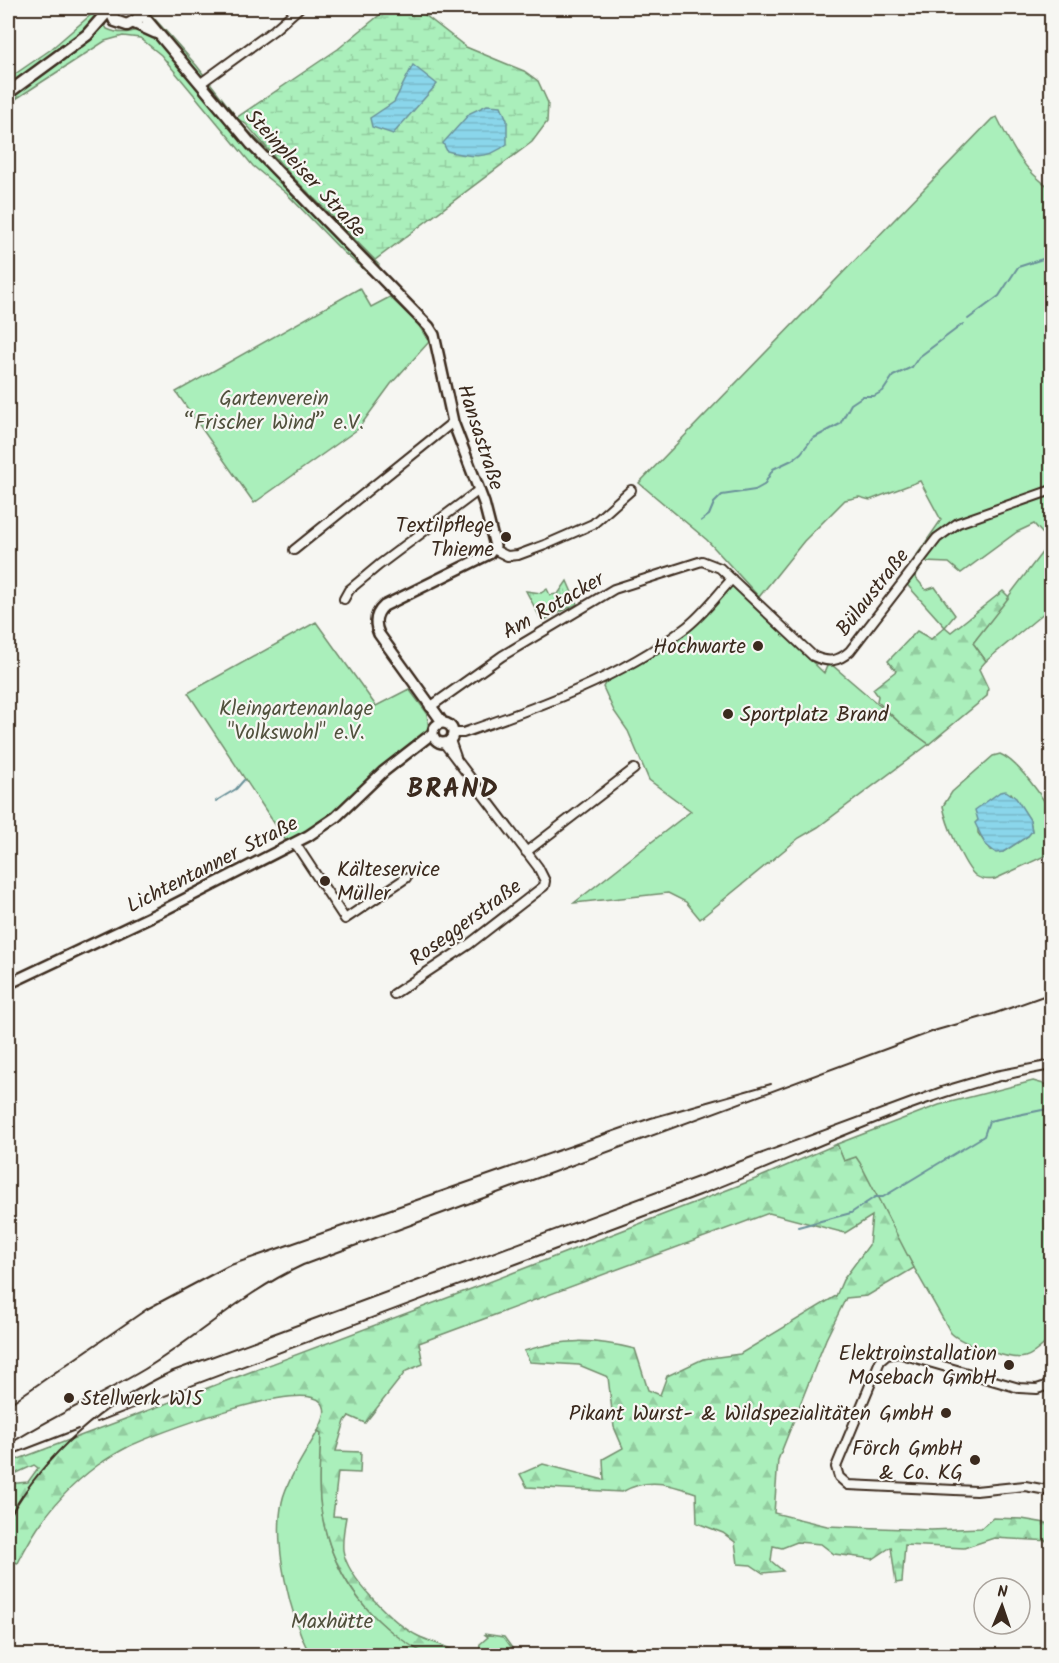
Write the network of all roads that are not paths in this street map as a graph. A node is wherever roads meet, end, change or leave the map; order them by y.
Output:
1 (299, 8) edge
2 (109, 9) edge
3 (141, 10) edge
4 (117, 23) junction
5 (133, 23) junction
6 (156, 33) junction
7 (87, 35) junction
8 (201, 83) junction
9 (8, 93) edge
10 (434, 335) joint
11 (453, 422) junction
12 (479, 489) junction
13 (631, 490) dead end
14 (1052, 490) edge
15 (294, 550) dead end
16 (495, 550) junction
17 (707, 561) joint
18 (732, 579) junction
19 (344, 599) dead end
20 (430, 707) junction
21 (443, 734) junction
22 (634, 770) dead end
23 (294, 843) junction
24 (526, 852) junction
25 (406, 878) dead end
26 (8, 984) edge
27 (394, 994) dead end
28 (1052, 1384) edge
29 (1052, 1491) edge

1 - 8 street
2 - 4 main road
2 - 7 main road
3 - 5 main road
3 - 6 street, Steinpleiser Straße
4 - 5 main road
4 - 7 main road
5 - 6 street, Steinpleiser Straße
6 - 8 street, Steinpleiser Straße
7 - 9 main road
8 - 10 street, Steinpleiser Straße
10 - 11 street, Hansastraße
11 - 12 street, Hansastraße
11 - 15 street
12 - 16 street, Hansastraße
12 - 19 street
13 - 16 street
14 - 18 street, Bülaustraße
16 - 20 street
17 - 18 street, Bülaustraße
17 - 20 street, Am Rotacker
18 - 21 street
20 - 21 street
21 - 23 street, Lichtentanner Straße
21 - 24 street, Roseggerstraße
22 - 24 street
23 - 25 street
23 - 26 street, Lichtentanner Straße
24 - 27 street, Roseggerstraße
28 - 29 street

